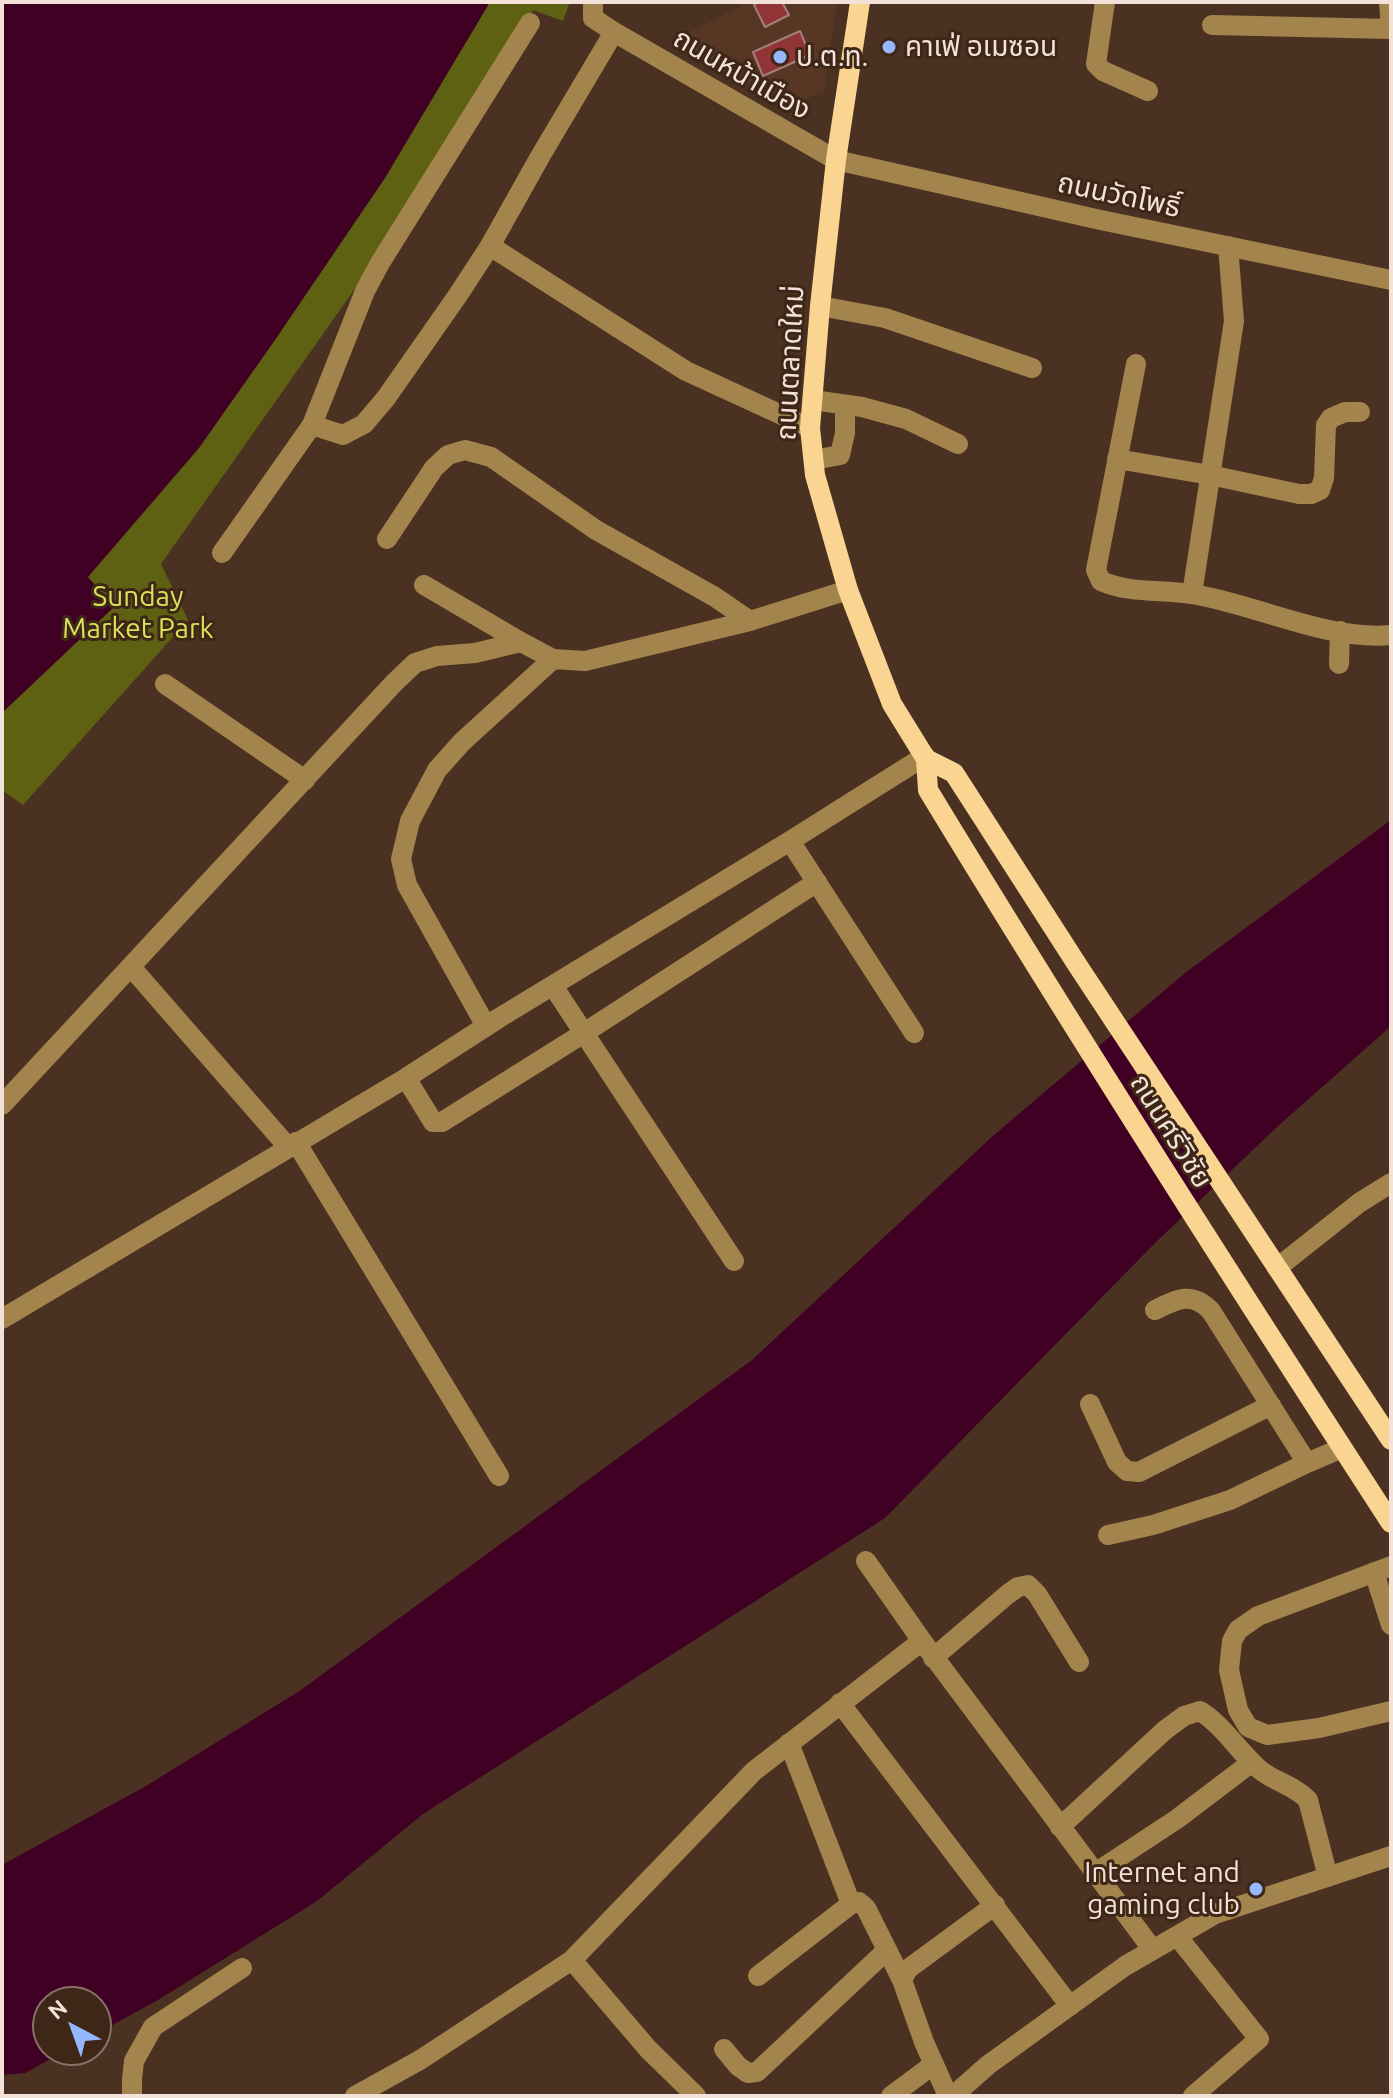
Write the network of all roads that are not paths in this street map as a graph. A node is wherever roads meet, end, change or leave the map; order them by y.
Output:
1 (593, 2) edge
2 (860, 2) edge
3 (1105, 2) edge
4 (1389, 2) edge
5 (530, 23) dead end
6 (1212, 25) dead end
7 (614, 32) junction
8 (1148, 91) dead end
9 (836, 160) junction
10 (490, 246) junction
11 (1228, 246) junction
12 (1391, 280) edge
13 (820, 306) junction
14 (1136, 364) dead end
15 (1032, 368) dead end
16 (813, 400) junction
17 (845, 405) junction
18 (1360, 412) dead end
19 (312, 425) junction
20 (810, 428) junction
21 (958, 444) dead end
22 (1117, 459) junction
23 (814, 460) junction
24 (1210, 475) junction
25 (387, 539) dead end
26 (222, 553) dead end
27 (424, 585) dead end
28 (848, 590) junction
29 (1192, 594) junction
30 (750, 621) junction
31 (1340, 631) junction
32 (1391, 635) edge
33 (521, 642) junction
34 (553, 659) junction
35 (1339, 664) dead end
36 (165, 684) dead end
37 (926, 758) junction
38 (305, 780) junction
39 (790, 841) junction
40 (817, 882) junction
41 (131, 967) junction
42 (553, 986) junction
43 (486, 1026) junction
44 (584, 1033) junction
45 (914, 1033) dead end
46 (406, 1078) junction
47 (2, 1105) edge
48 (292, 1145) junction
49 (1391, 1183) edge
50 (734, 1261) dead end
51 (1277, 1268) junction
52 (2, 1299) edge
53 (34, 1299) junction
54 (1155, 1310) dead end
55 (2, 1319) edge
56 (1090, 1404) dead end
57 (1271, 1405) junction
58 (1391, 1440) edge
59 (1342, 1448) junction
60 (1307, 1463) junction
61 (499, 1476) dead end
62 (1391, 1523) edge
63 (1108, 1535) dead end
64 (866, 1561) dead end
65 (1382, 1569) edge
66 (1391, 1625) edge
67 (928, 1649) junction
68 (1079, 1662) dead end
69 (840, 1703) junction
70 (1391, 1711) edge
71 (789, 1743) junction
72 (1252, 1762) junction
73 (1060, 1827) junction
74 (1391, 1856) edge
75 (1095, 1873) junction
76 (1328, 1877) junction
77 (851, 1904) junction
78 (995, 1905) junction
79 (1177, 1936) junction
80 (887, 1950) junction
81 (1153, 1950) junction
82 (572, 1960) junction
83 (242, 1968) dead end
84 (758, 1976) dead end
85 (902, 1980) junction
86 (1070, 2006) junction
87 (724, 2049) dead end
88 (934, 2064) junction
89 (390, 2077) junction
90 (132, 2096) edge
91 (355, 2096) edge
92 (400, 2096) edge
93 (696, 2096) edge
94 (891, 2096) edge
95 (951, 2096) edge
96 (1193, 2096) edge

1 - 7 street, ถนนหน้าเมือง
2 - 9 main road, ถนนตลาดใหม่
3 - 8 street
4 - 6 street
5 - 19 street
7 - 9 street, ถนนหน้าเมือง
7 - 10 street
9 - 11 street, ถนนวัดโพธิ์
9 - 13 main road, ถนนตลาดใหม่
10 - 19 street
10 - 20 street
11 - 12 street, ถนนวัดโพธิ์
11 - 24 street
13 - 15 street
13 - 16 main road, ถนนตลาดใหม่
14 - 22 street
16 - 17 street
16 - 20 main road, ถนนตลาดใหม่
17 - 21 street
17 - 23 street
18 - 24 street
19 - 26 street
20 - 23 main road, ถนนตลาดใหม่
22 - 24 street
22 - 29 street
23 - 28 main road, ถนนตลาดใหม่
24 - 29 street
25 - 30 street
27 - 33 street
28 - 30 street
28 - 37 main road, ถนนตลาดใหม่
29 - 31 street
30 - 34 street
31 - 32 street
31 - 35 street
33 - 34 street
33 - 38 street
34 - 43 street
36 - 38 street
37 - 39 street
37 - 51 main road, ถนนศรีวิชัย
37 - 59 main road, ถนนศรีวิชัย
38 - 41 street
39 - 40 street
39 - 42 street
40 - 44 street
40 - 45 street
41 - 47 street
41 - 48 street
42 - 43 street
42 - 44 street
43 - 46 street
44 - 46 street
44 - 50 street
46 - 48 street
48 - 53 street
48 - 61 street
49 - 51 street
51 - 58 main road, ถนนศรีวิชัย
52 - 53 street
53 - 55 street
54 - 57 street
56 - 57 street
57 - 60 street
59 - 60 street
59 - 62 main road, ถนนศรีวิชัย
60 - 63 street
64 - 67 street
65 - 66 street
65 - 70 street
67 - 68 street
67 - 69 street
67 - 73 street
69 - 71 street
69 - 78 street
71 - 77 street
71 - 82 street
72 - 73 street
72 - 75 street
72 - 76 street
73 - 75 street
74 - 76 street
75 - 81 street
76 - 79 street
77 - 80 street
77 - 84 street
78 - 85 street
78 - 86 street
79 - 81 street
79 - 96 street
80 - 85 street
80 - 87 street
81 - 86 street
82 - 89 street
82 - 93 street
83 - 90 street
85 - 88 street
86 - 95 street
88 - 94 street
88 - 95 street
89 - 91 street
89 - 92 street

